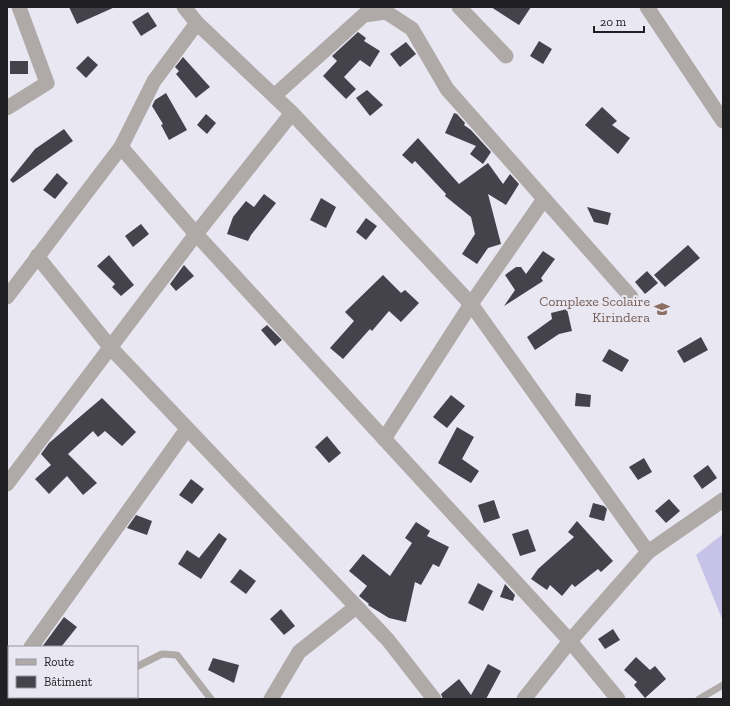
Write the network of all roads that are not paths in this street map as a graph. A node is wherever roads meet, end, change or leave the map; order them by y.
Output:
1 (19, 7) edge
2 (184, 7) edge
3 (460, 7) edge
4 (647, 7) edge
5 (196, 23) junction
6 (506, 56) dead end
7 (274, 96) junction
8 (7, 108) edge
9 (292, 112) junction
10 (723, 121) edge
11 (121, 148) junction
12 (544, 199) junction
13 (196, 234) junction
14 (37, 256) junction
15 (7, 297) edge
16 (631, 297) dead end
17 (471, 304) junction
18 (110, 347) junction
19 (187, 429) junction
20 (384, 439) junction
21 (7, 484) edge
22 (723, 500) edge
23 (648, 552) junction
24 (356, 606) junction
25 (570, 641) junction
26 (32, 646) edge
27 (138, 666) dead end
28 (723, 685) edge
29 (211, 699) edge
30 (271, 699) edge
31 (434, 699) edge
32 (524, 699) edge
33 (618, 699) edge
34 (699, 699) edge

1 - 8 street
2 - 5 street
3 - 6 street
4 - 10 street
5 - 7 street
5 - 11 street
7 - 9 street
7 - 12 street
9 - 13 street
9 - 17 street
11 - 13 street
11 - 14 street
12 - 16 street
12 - 17 street
13 - 18 street
13 - 20 street
14 - 15 street
14 - 18 street
17 - 20 street
17 - 23 street
18 - 19 street
18 - 21 street
19 - 24 street
19 - 26 street
20 - 25 street
22 - 23 street
23 - 25 street
24 - 30 street
24 - 31 street
25 - 32 street
25 - 33 street
27 - 29 lane
28 - 34 lane

